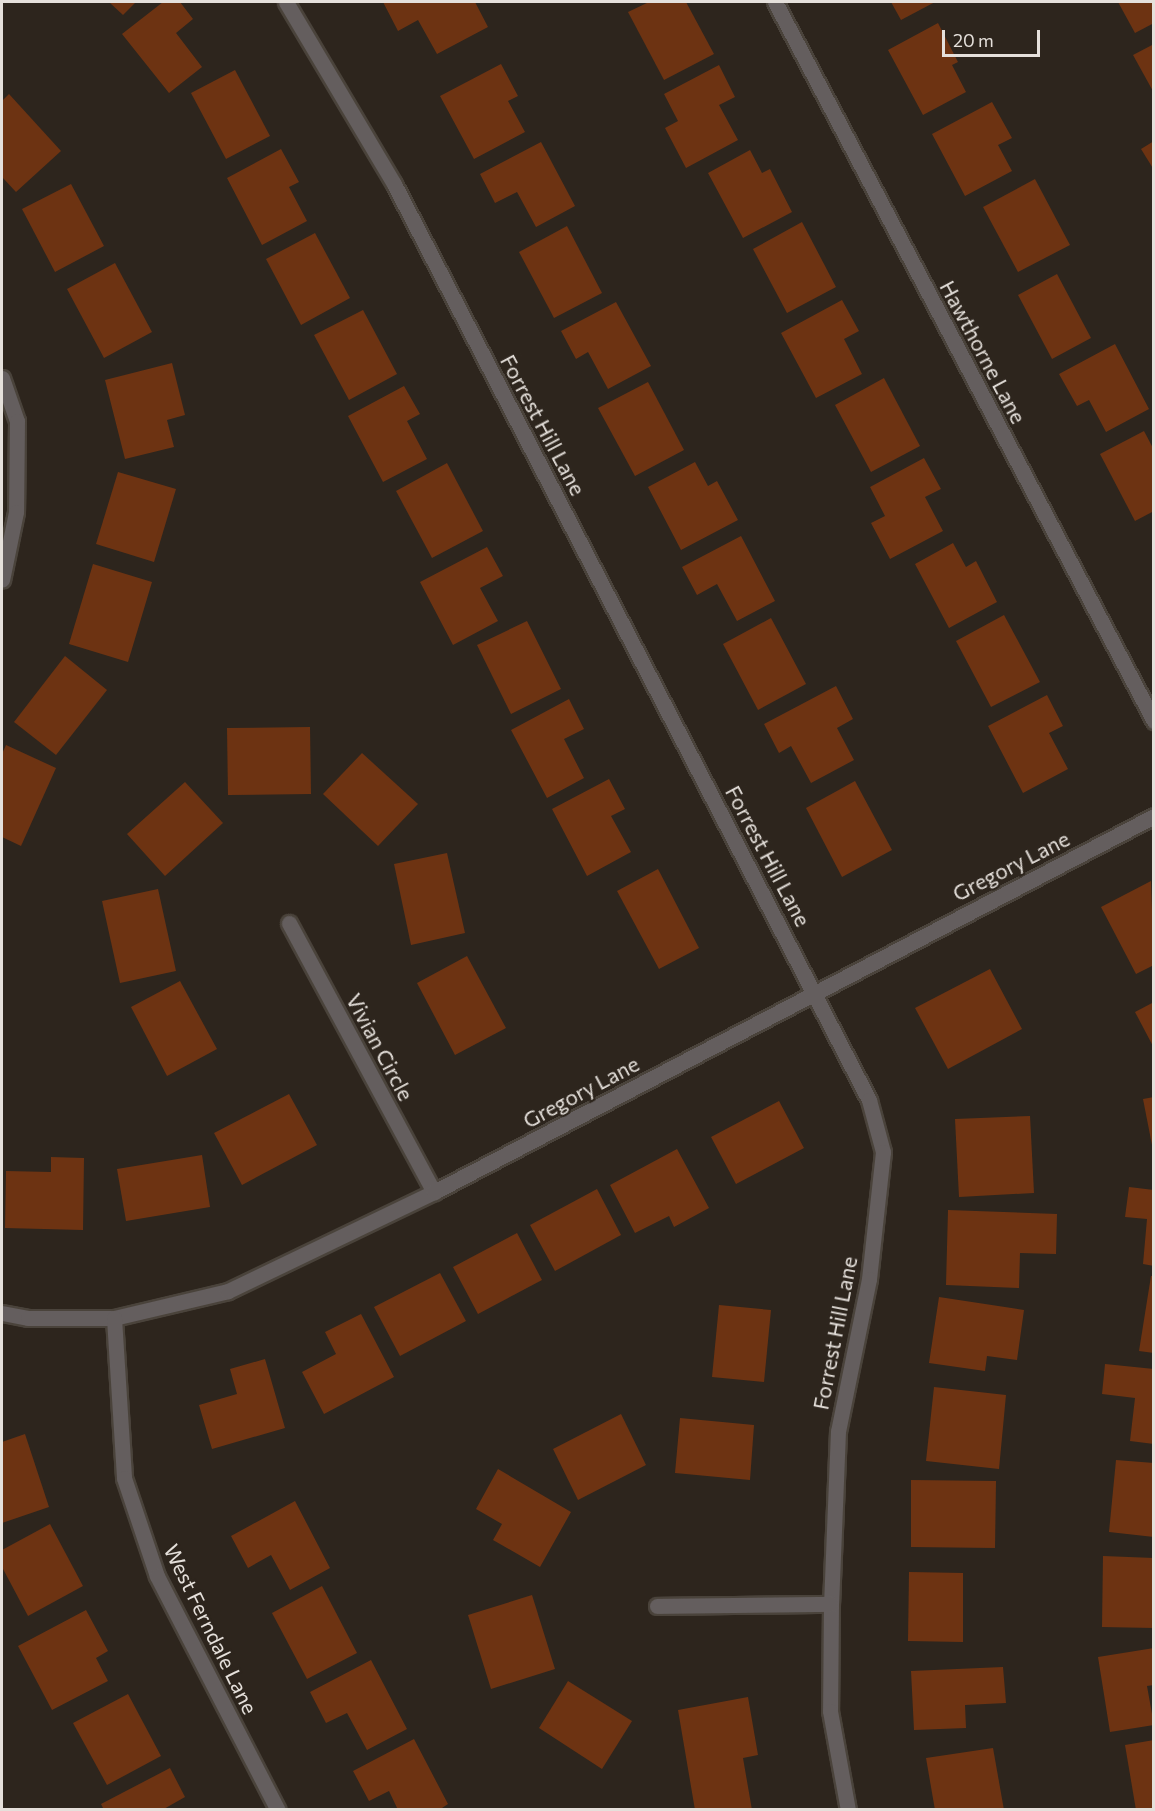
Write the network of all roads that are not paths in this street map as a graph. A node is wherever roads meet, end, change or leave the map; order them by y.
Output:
1 (286, 2) edge
2 (775, 2) edge
3 (2, 378) edge
4 (2, 580) edge
5 (1154, 721) edge
6 (1154, 816) edge
7 (289, 922) dead end
8 (815, 992) junction
9 (434, 1192) junction
10 (2, 1312) edge
11 (114, 1318) junction
12 (831, 1604) junction
13 (657, 1606) dead end
14 (278, 1809) edge
15 (848, 1809) edge

1 - 8 street, Forrest Hill Lane
2 - 5 street, Hawthorne Lane
3 - 4 street
6 - 8 street, Gregory Lane
7 - 9 street, Vivian Circle
8 - 9 street, Gregory Lane
8 - 12 street, Forrest Hill Lane
9 - 11 street, Gregory Lane
10 - 11 street, Gregory Lane
11 - 14 street, West Ferndale Lane
12 - 13 street
12 - 15 street, Forrest Hill Lane

